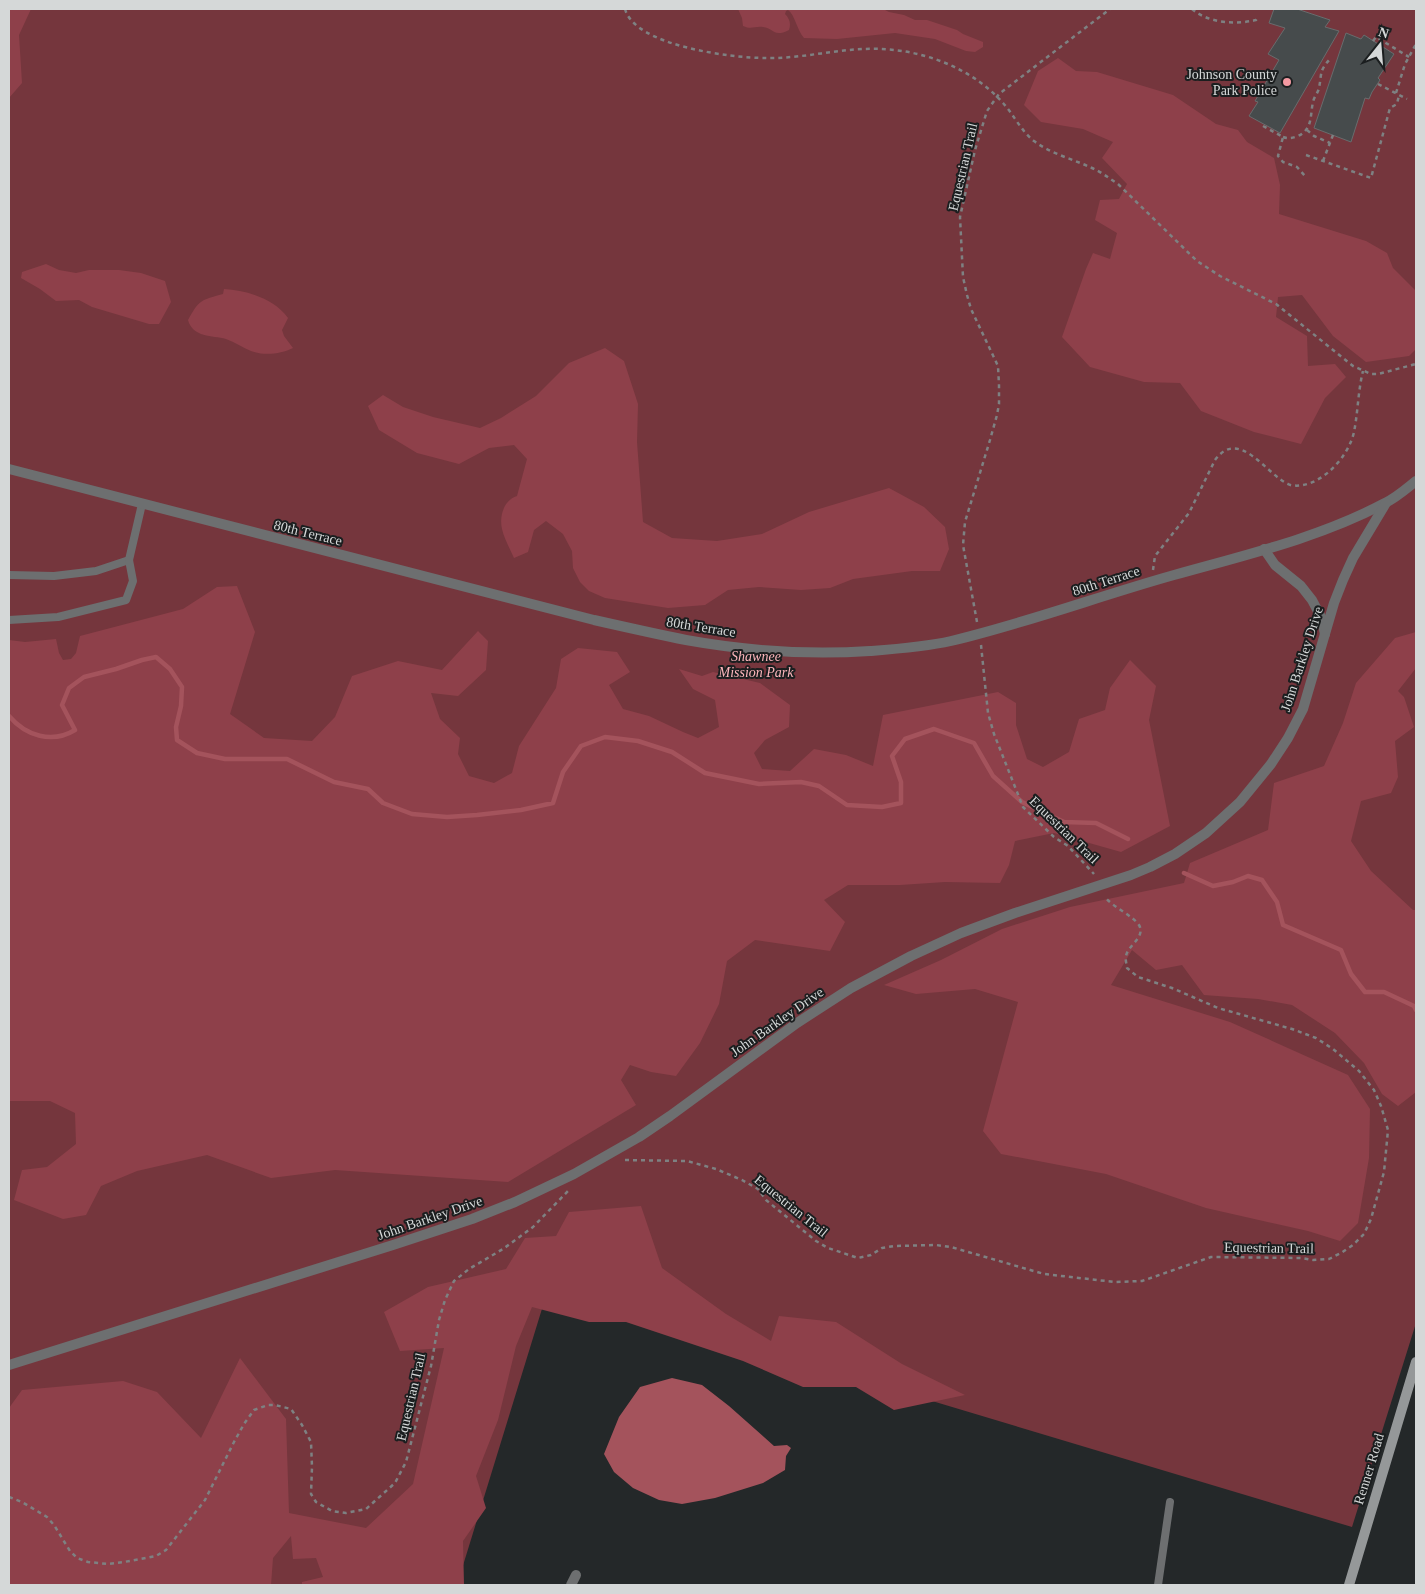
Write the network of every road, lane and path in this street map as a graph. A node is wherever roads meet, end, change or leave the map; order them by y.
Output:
1 (624, 9) edge
2 (1110, 9) edge
3 (1192, 9) edge
4 (1258, 17) dead end
5 (1373, 41) dead end
6 (1416, 44) edge
7 (1409, 57) junction
8 (1330, 59) dead end
9 (1378, 84) dead end
10 (1397, 94) junction
11 (997, 96) junction
12 (1407, 99) dead end
13 (1263, 126) dead end
14 (1307, 130) junction
15 (1333, 135) dead end
16 (1283, 137) junction
17 (1330, 143) junction
18 (1306, 155) dead end
19 (1323, 161) junction
20 (1305, 176) dead end
21 (1416, 364) edge
22 (1363, 371) junction
23 (9, 469) edge
24 (1416, 481) edge
25 (1386, 503) junction
26 (142, 504) junction
27 (1264, 549) junction
28 (129, 560) junction
29 (9, 574) edge
30 (1155, 580) junction
31 (9, 620) edge
32 (979, 633) junction
33 (1325, 636) junction
34 (1099, 885) junction
35 (622, 1160) dead end
36 (572, 1188) dead end
37 (1416, 1362) edge
38 (9, 1365) edge
39 (9, 1497) edge
40 (1170, 1502) dead end
41 (576, 1575) dead end
42 (571, 1585) edge
43 (1158, 1585) edge
44 (1349, 1585) edge

1 - 11 path
2 - 11 path, Equestrian Trail
3 - 4 path
5 - 7 path
6 - 7 path
7 - 10 path
8 - 14 path
9 - 10 path
10 - 12 path
10 - 19 path
11 - 22 path
11 - 32 path, Equestrian Trail
13 - 16 path
14 - 16 path
14 - 17 path
15 - 17 path
16 - 20 path
17 - 19 path
18 - 19 path
21 - 22 path
22 - 30 path
23 - 26 street, 80th Terrace
24 - 25 street
25 - 27 street, 80th Terrace
25 - 33 street, John Barkley Drive
26 - 28 lane
26 - 32 street, 80th Terrace
27 - 30 street, 80th Terrace
27 - 33 street
28 - 29 lane
28 - 31 lane
30 - 32 street, 80th Terrace
32 - 34 path, Equestrian Trail
33 - 34 street, John Barkley Drive
34 - 35 path, Equestrian Trail
34 - 38 street, John Barkley Drive
36 - 39 path, Equestrian Trail
37 - 44 main road, Renner Road
40 - 43 lane
41 - 42 street

